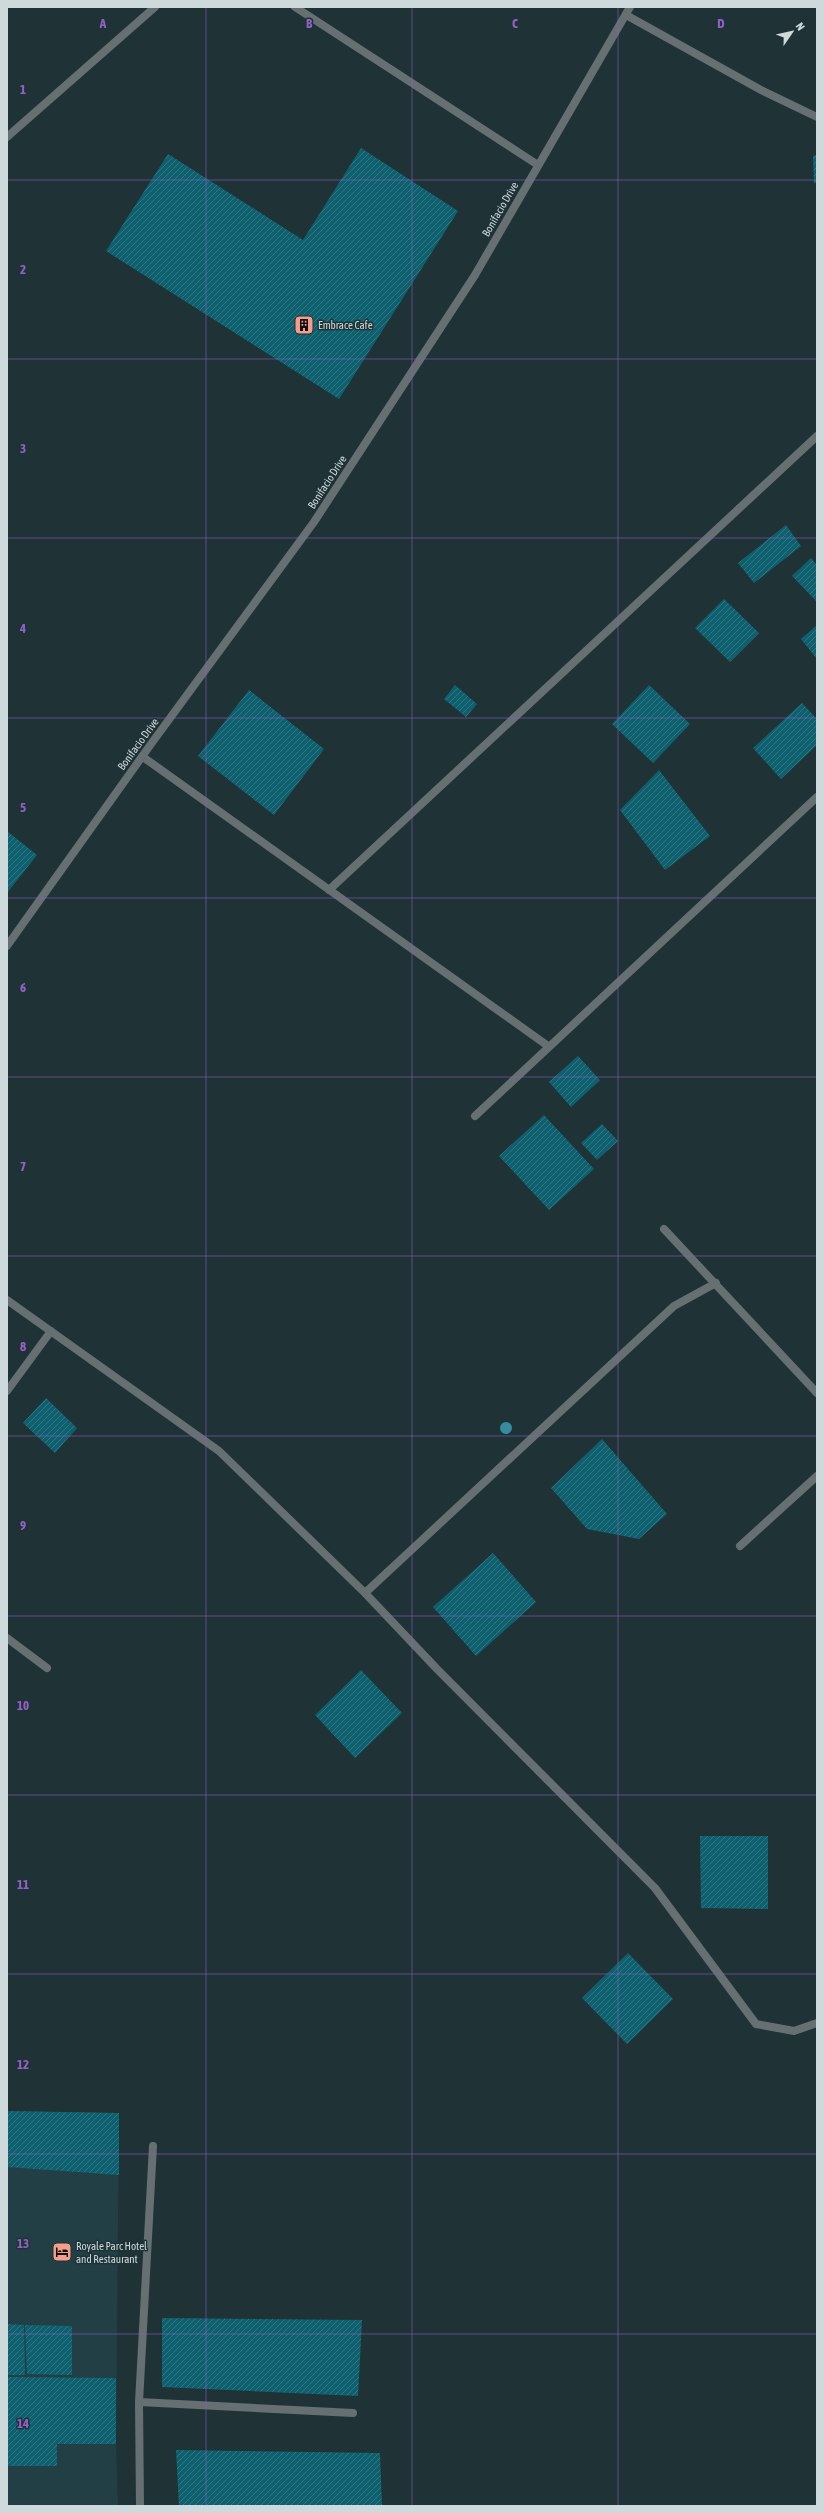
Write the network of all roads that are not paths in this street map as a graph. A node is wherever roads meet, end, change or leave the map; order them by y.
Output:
1 (155, 7) edge
2 (295, 7) edge
3 (630, 7) edge
4 (626, 15) junction
5 (817, 117) edge
6 (7, 137) edge
7 (538, 166) junction
8 (817, 436) edge
9 (143, 756) junction
10 (817, 797) edge
11 (329, 890) junction
12 (7, 946) edge
13 (548, 1046) junction
14 (475, 1116) dead end
15 (664, 1229) dead end
16 (716, 1282) junction
17 (7, 1300) edge
18 (51, 1331) junction
19 (7, 1391) edge
20 (817, 1393) edge
21 (817, 1476) edge
22 (740, 1546) dead end
23 (365, 1593) junction
24 (7, 1638) edge
25 (47, 1668) dead end
26 (817, 2022) edge
27 (153, 2146) dead end
28 (139, 2402) junction
29 (353, 2413) dead end
30 (140, 2506) edge

1 - 6 street
2 - 7 street
3 - 4 street, Bonifacio Drive
4 - 5 street
4 - 7 street, Bonifacio Drive
7 - 9 street, Bonifacio Drive
8 - 11 street
9 - 11 street
9 - 12 street, Bonifacio Drive
10 - 13 street
11 - 13 street
13 - 14 street
15 - 16 street
16 - 20 street
16 - 23 street
17 - 18 street
18 - 19 street
18 - 23 street
21 - 22 street
23 - 26 street
24 - 25 street
27 - 28 street
28 - 29 street
28 - 30 street

